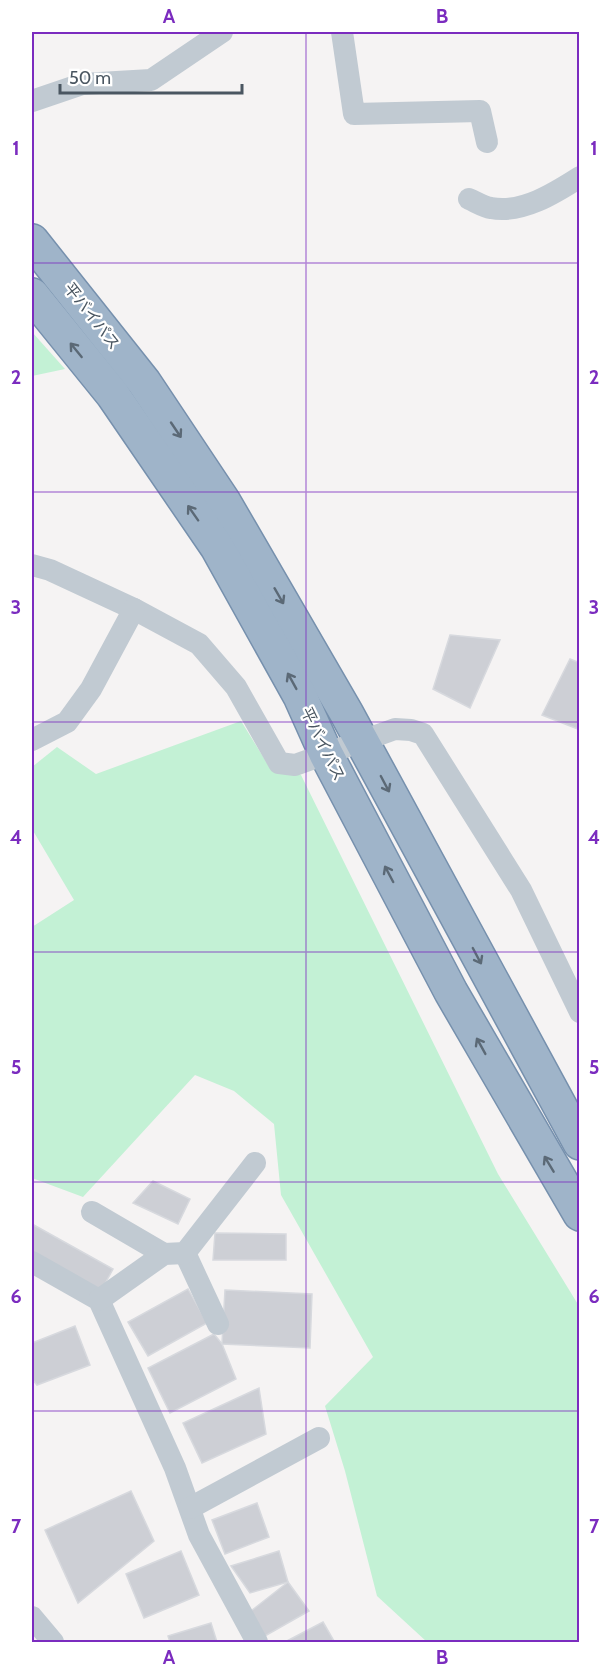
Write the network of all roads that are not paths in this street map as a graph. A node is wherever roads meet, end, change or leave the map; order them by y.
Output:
1 (222, 32) edge
2 (342, 32) edge
3 (32, 101) edge
4 (487, 142) dead end
5 (579, 177) edge
6 (469, 199) dead end
7 (32, 241) edge
8 (32, 295) edge
9 (32, 565) edge
10 (134, 609) junction
11 (32, 740) edge
12 (362, 741) junction
13 (326, 754) junction
14 (579, 1012) edge
15 (579, 1143) edge
16 (255, 1163) dead end
17 (92, 1212) dead end
18 (579, 1215) edge
19 (175, 1253) junction
20 (32, 1262) edge
21 (99, 1300) junction
22 (218, 1324) dead end
23 (319, 1438) dead end
24 (190, 1508) junction
25 (32, 1617) edge
26 (53, 1642) edge
27 (257, 1642) edge

1 - 3 street
2 - 4 street
5 - 6 street
7 -> 12 highway, 平バイパス
13 -> 8 highway, 平バイパス
9 - 10 street
10 - 11 street
10 - 13 street
12 - 13 street
12 - 14 street
12 -> 15 highway, 平バイパス
18 -> 13 highway, 平バイパス
16 - 19 street
17 - 19 street
19 - 21 street
19 - 22 street
20 - 21 street
21 - 24 street
23 - 24 street
24 - 27 street
25 - 26 street

